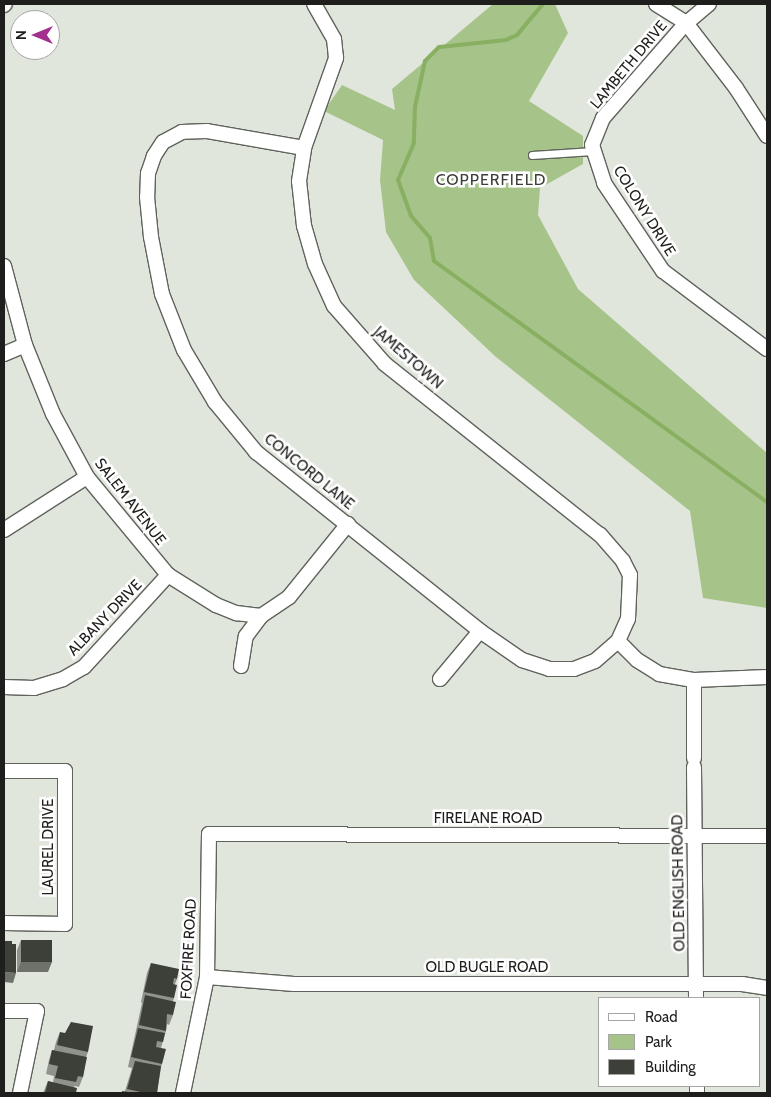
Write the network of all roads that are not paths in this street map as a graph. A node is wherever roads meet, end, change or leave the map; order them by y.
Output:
1 (314, 4) edge
2 (656, 4) edge
3 (709, 4) edge
4 (686, 23) junction
5 (767, 136) edge
6 (304, 148) junction
7 (532, 155) dead end
8 (594, 155) junction
9 (4, 266) edge
10 (25, 346) junction
11 (767, 349) edge
12 (4, 354) edge
13 (87, 477) junction
14 (348, 524) junction
15 (4, 530) edge
16 (168, 576) junction
17 (261, 616) junction
18 (480, 631) junction
19 (618, 641) junction
20 (241, 666) dead end
21 (767, 678) edge
22 (440, 679) dead end
23 (694, 680) junction
24 (4, 688) edge
25 (4, 771) edge
26 (209, 834) joint
27 (694, 836) junction
28 (767, 836) edge
29 (4, 923) edge
30 (207, 977) junction
31 (767, 988) edge
32 (696, 992) edge
33 (4, 1012) edge
34 (20, 1093) edge
35 (183, 1093) edge

1 - 6 street, JAMESTOWN
2 - 4 street
3 - 4 street, LAMBETH DRIVE
4 - 5 street
4 - 8 street, LAMBETH DRIVE
6 - 14 street, CONCORD LANE
6 - 19 street, JAMESTOWN
7 - 8 lane
8 - 11 street, COLONY DRIVE
9 - 10 street, SALEM AVENUE
10 - 12 street
10 - 13 street, SALEM AVENUE
13 - 15 street
13 - 16 street, SALEM AVENUE
14 - 17 street
14 - 18 street, CONCORD LANE
16 - 17 street, SALEM AVENUE
16 - 24 street, ALBANY DRIVE
17 - 20 street
18 - 19 street, CONCORD LANE
18 - 22 street
19 - 23 street
21 - 23 street
23 - 27 street, OLD ENGLISH ROAD
25 - 29 street, LAUREL DRIVE
26 - 27 street, FIRELANE ROAD
26 - 30 street, FOXFIRE ROAD
27 - 28 street, FIRELANE ROAD
27 - 32 street, OLD ENGLISH ROAD
30 - 32 street, OLD BUGLE ROAD
30 - 35 street, FOXFIRE ROAD
31 - 32 street, OLD BUGLE ROAD
33 - 34 street

